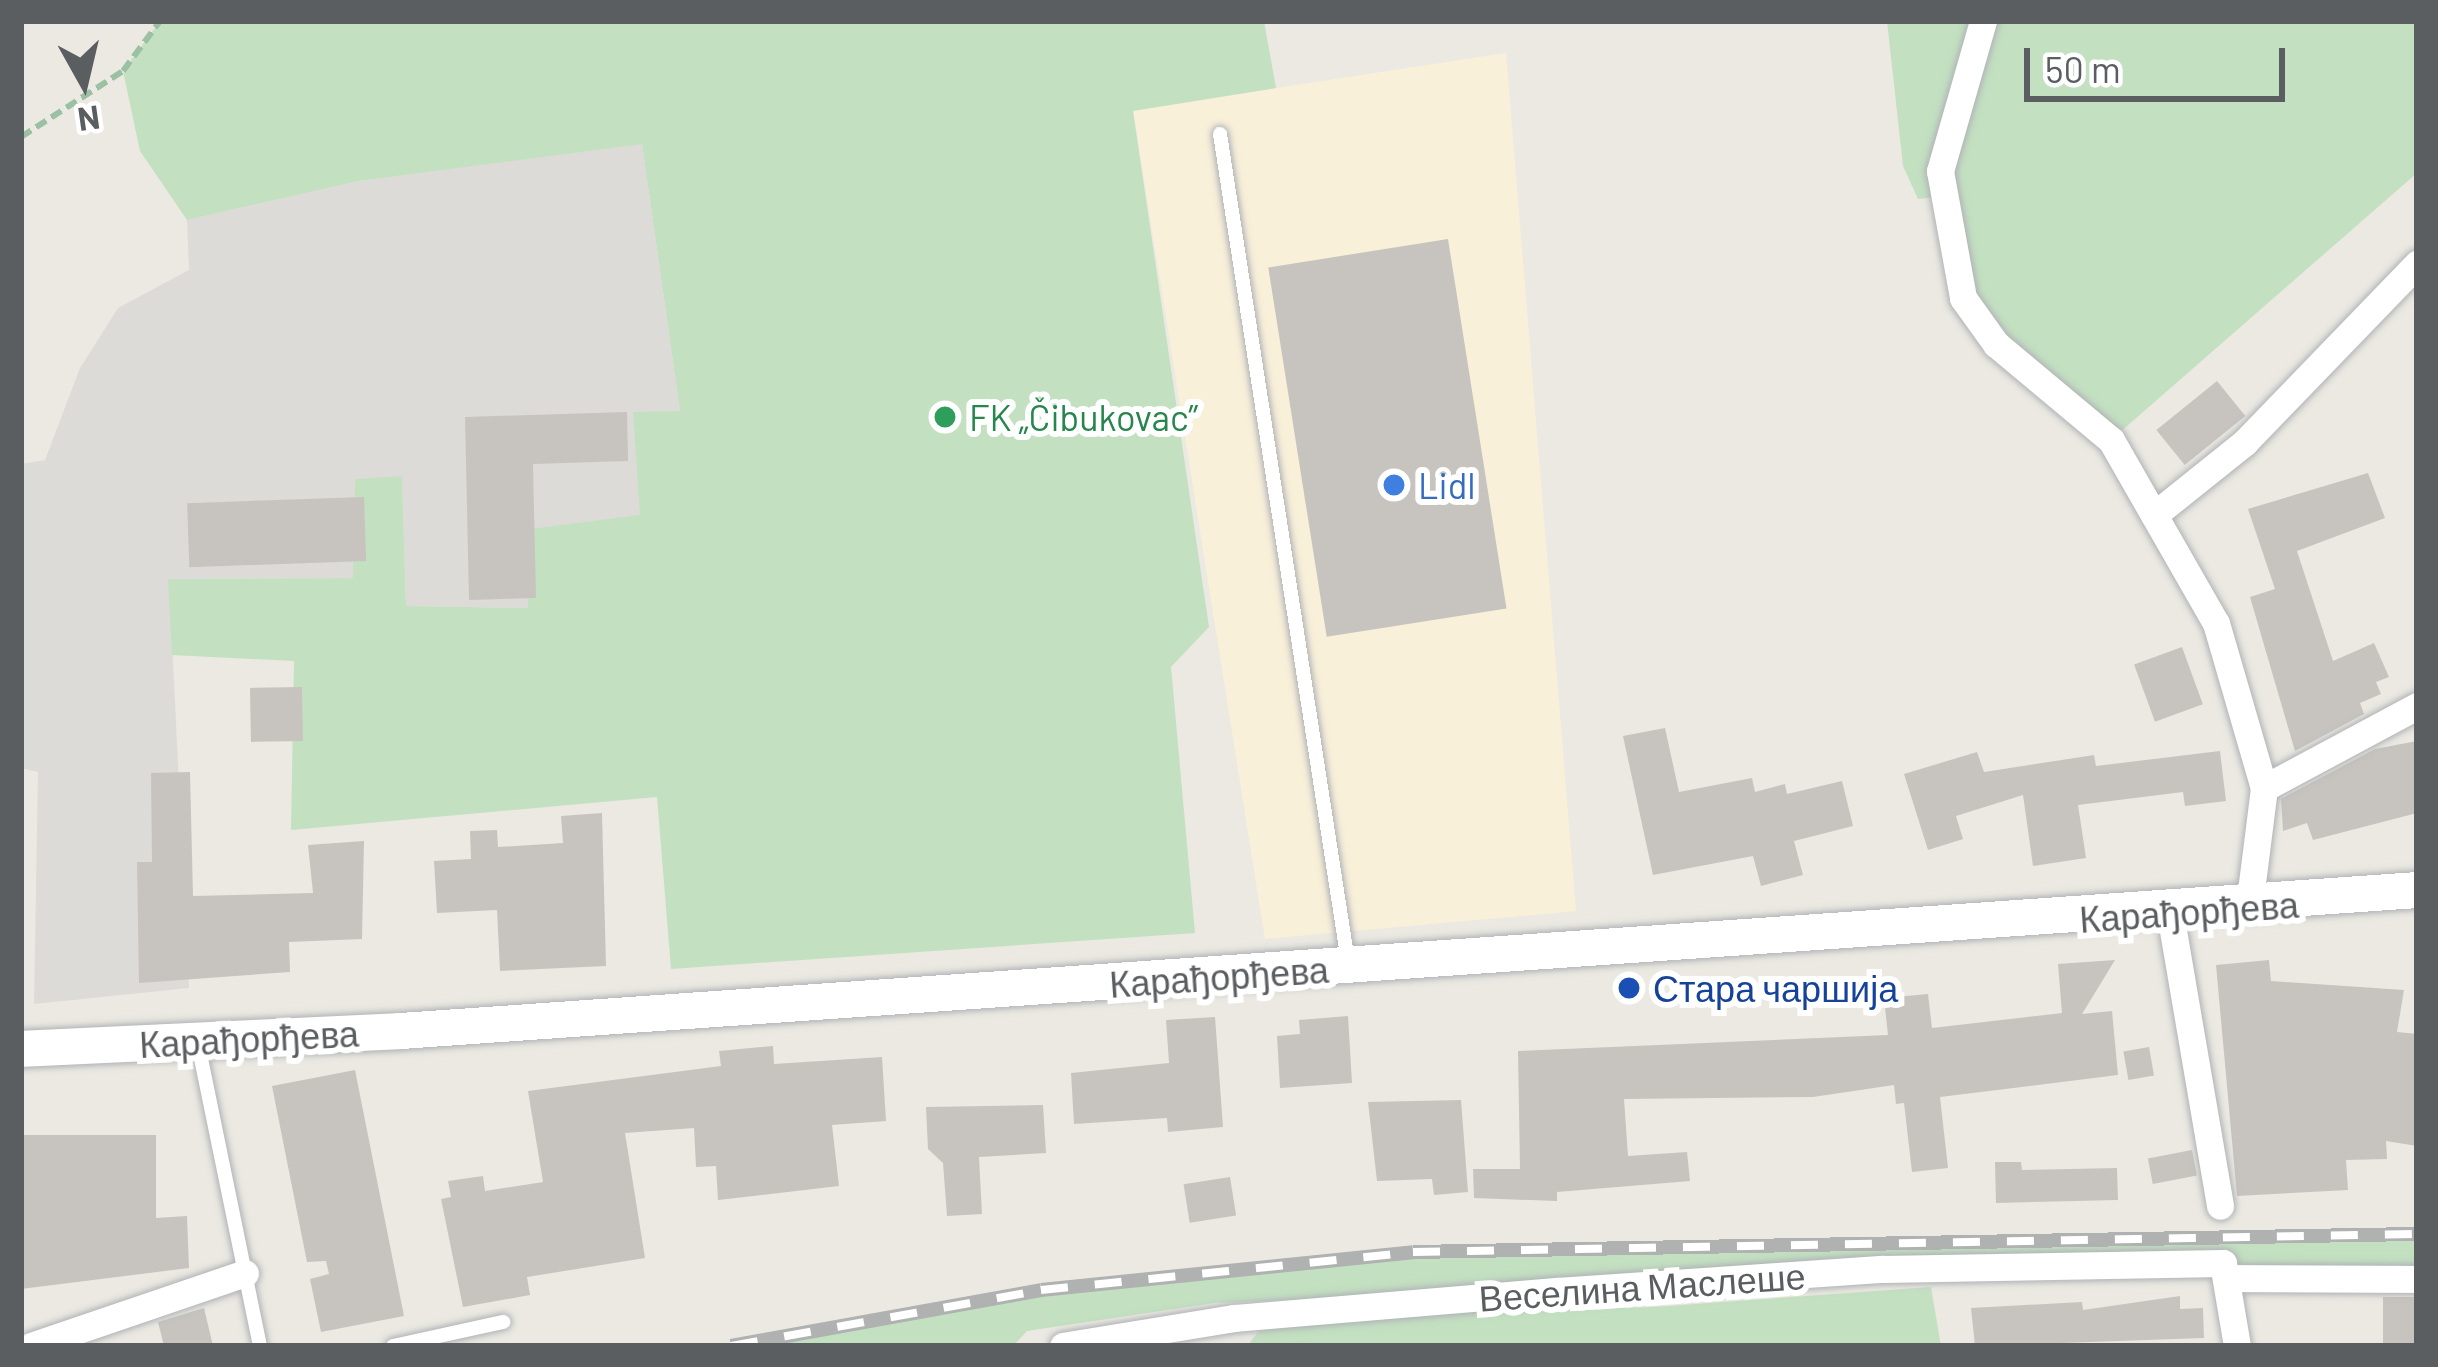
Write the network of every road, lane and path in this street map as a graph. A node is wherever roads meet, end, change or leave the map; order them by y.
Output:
1 (160, 21) edge
2 (1983, 21) edge
3 (1220, 134) dead end
4 (21, 137) edge
5 (2417, 264) edge
6 (2154, 515) junction
7 (2417, 706) edge
8 (2264, 788) junction
9 (2417, 890) edge
10 (2249, 907) junction
11 (2170, 913) junction
12 (1349, 967) junction
13 (197, 1039) junction
14 (21, 1049) edge
15 (2220, 1206) dead end
16 (2225, 1270) junction
17 (245, 1273) junction
18 (2417, 1280) edge
19 (503, 1322) dead end
20 (31, 1346) edge
21 (260, 1346) edge
22 (393, 1346) edge
23 (1063, 1346) edge
24 (2237, 1346) edge

1 - 4 path
2 - 6 street
3 - 12 lane
5 - 6 street
6 - 8 street
7 - 8 street
8 - 10 street
9 - 10 street, Карађорђева
10 - 11 street, Карађорђева
11 - 12 street, Карађорђева
11 - 15 street
12 - 13 street, Карађорђева
13 - 14 street, Карађорђева
13 - 17 lane
16 - 18 street, Веселина Маслеше
16 - 23 street, Веселина Маслеше
16 - 24 street
17 - 20 street
17 - 21 lane
19 - 22 lane

